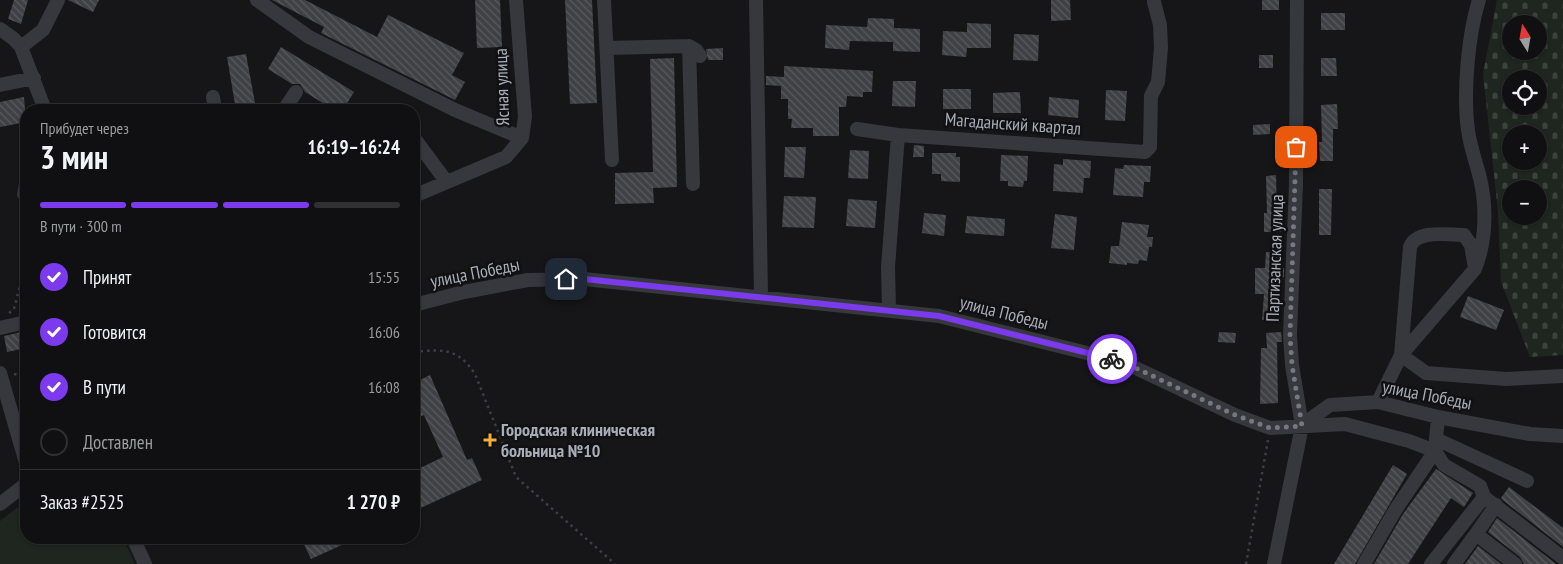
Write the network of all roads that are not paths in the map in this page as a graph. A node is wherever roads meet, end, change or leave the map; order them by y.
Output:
1 (58, 0) edge
2 (257, 0) edge
3 (516, 0) edge
4 (604, 0) edge
5 (756, 0) edge
6 (1297, 0) edge
7 (1479, 0) edge
8 (1154, 2) dead end
9 (0, 29) edge
10 (689, 46) junction
11 (21, 47) junction
12 (607, 48) junction
13 (700, 56) dead end
14 (34, 78) junction
15 (0, 85) edge
16 (296, 92) dead end
17 (43, 104) edge
18 (288, 104) edge
19 (857, 129) dead end
20 (898, 135) junction
21 (522, 138) junction
22 (420, 146) edge
23 (612, 160) dead end
24 (446, 182) junction
25 (693, 184) dead end
26 (420, 193) edge
27 (1475, 269) junction
28 (761, 296) junction
29 (420, 303) edge
30 (889, 309) junction
31 (20, 323) edge
32 (0, 328) edge
33 (1401, 355) junction
34 (0, 373) edge
35 (1563, 376) edge
36 (1378, 402) junction
37 (1438, 417) junction
38 (1302, 426) junction
39 (1563, 436) edge
40 (20, 442) edge
41 (1436, 445) junction
42 (1527, 481) dead end
43 (20, 489) edge
44 (1490, 501) junction
45 (0, 504) edge
46 (1476, 534) junction
47 (136, 544) edge
48 (1563, 558) edge
49 (145, 564) edge
50 (1274, 564) edge
51 (1364, 564) edge
52 (1431, 564) edge
53 (1454, 564) edge
54 (1515, 564) edge

1 - 11 street
2 - 21 street
3 - 21 street, Ясная улица
4 - 12 street
5 - 28 street
6 - 38 street, Партизанская улица
7 - 27 street
8 - 20 street, Магаданский квартал
9 - 11 street
10 - 12 street
10 - 13 street
10 - 25 street
11 - 14 street
12 - 23 street
14 - 15 street
14 - 17 street
16 - 18 street
19 - 20 street, Магаданский квартал
20 - 30 street
21 - 24 street, Ясная улица
22 - 24 street
24 - 26 street, Ясная улица
27 - 33 street
27 - 33 street
28 - 29 street, улица Победы
28 - 30 street, улица Победы
30 - 38 street, улица Победы
31 - 32 street
33 - 35 street
33 - 36 street
34 - 40 street
36 - 37 street, улица Победы
36 - 38 street, улица Победы
37 - 39 street, улица Победы
37 - 41 street
38 - 41 street
38 - 50 street
41 - 42 street
41 - 44 street
41 - 51 street
43 - 45 street
44 - 46 street
44 - 48 street
44 - 52 street
46 - 53 street
46 - 54 street
47 - 49 street

